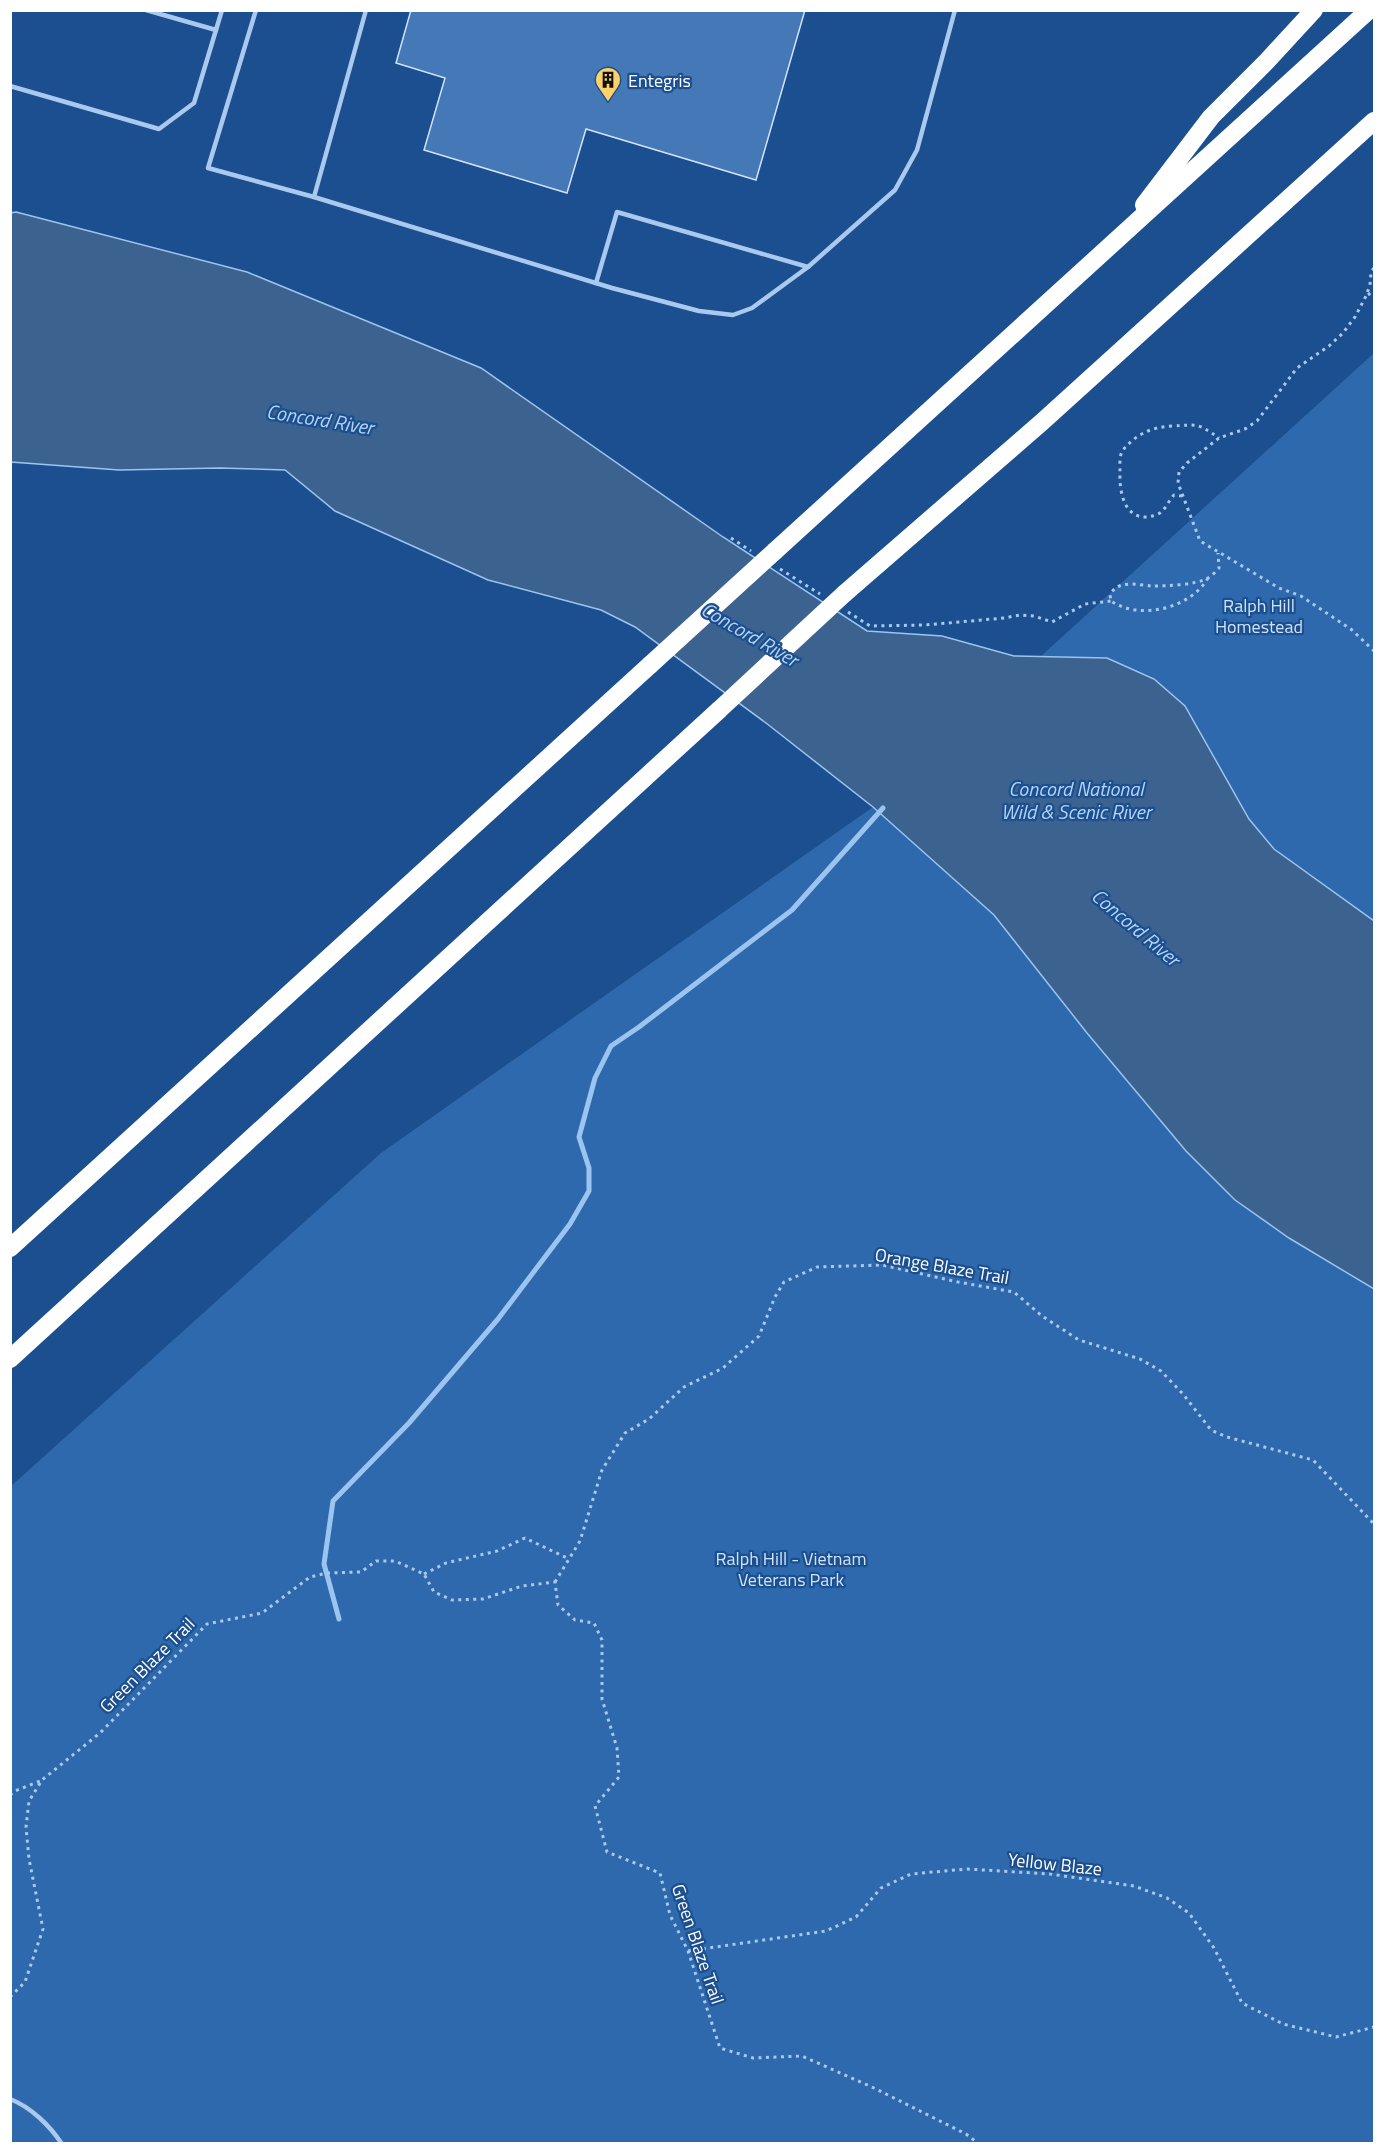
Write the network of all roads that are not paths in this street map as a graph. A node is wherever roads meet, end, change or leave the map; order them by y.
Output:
1 (146, 10) edge
2 (222, 10) edge
3 (256, 10) edge
4 (366, 10) edge
5 (955, 10) edge
6 (1314, 10) edge
7 (1370, 10) edge
8 (216, 30) junction
9 (10, 86) edge
10 (1374, 121) edge
11 (314, 197) junction
12 (1117, 240) junction
13 (808, 267) junction
14 (596, 283) junction
15 (10, 1248) edge
16 (10, 1359) edge
17 (10, 2099) edge
18 (62, 2144) edge

1 - 8 lane
2 - 8 lane
3 - 11 lane
4 - 11 lane
5 - 13 lane
6 - 12 highway
7 - 12 highway
8 - 9 lane
10 - 16 highway, bridge
11 - 14 lane
12 - 15 highway, bridge
13 - 14 lane
13 - 14 lane
17 - 18 lane

